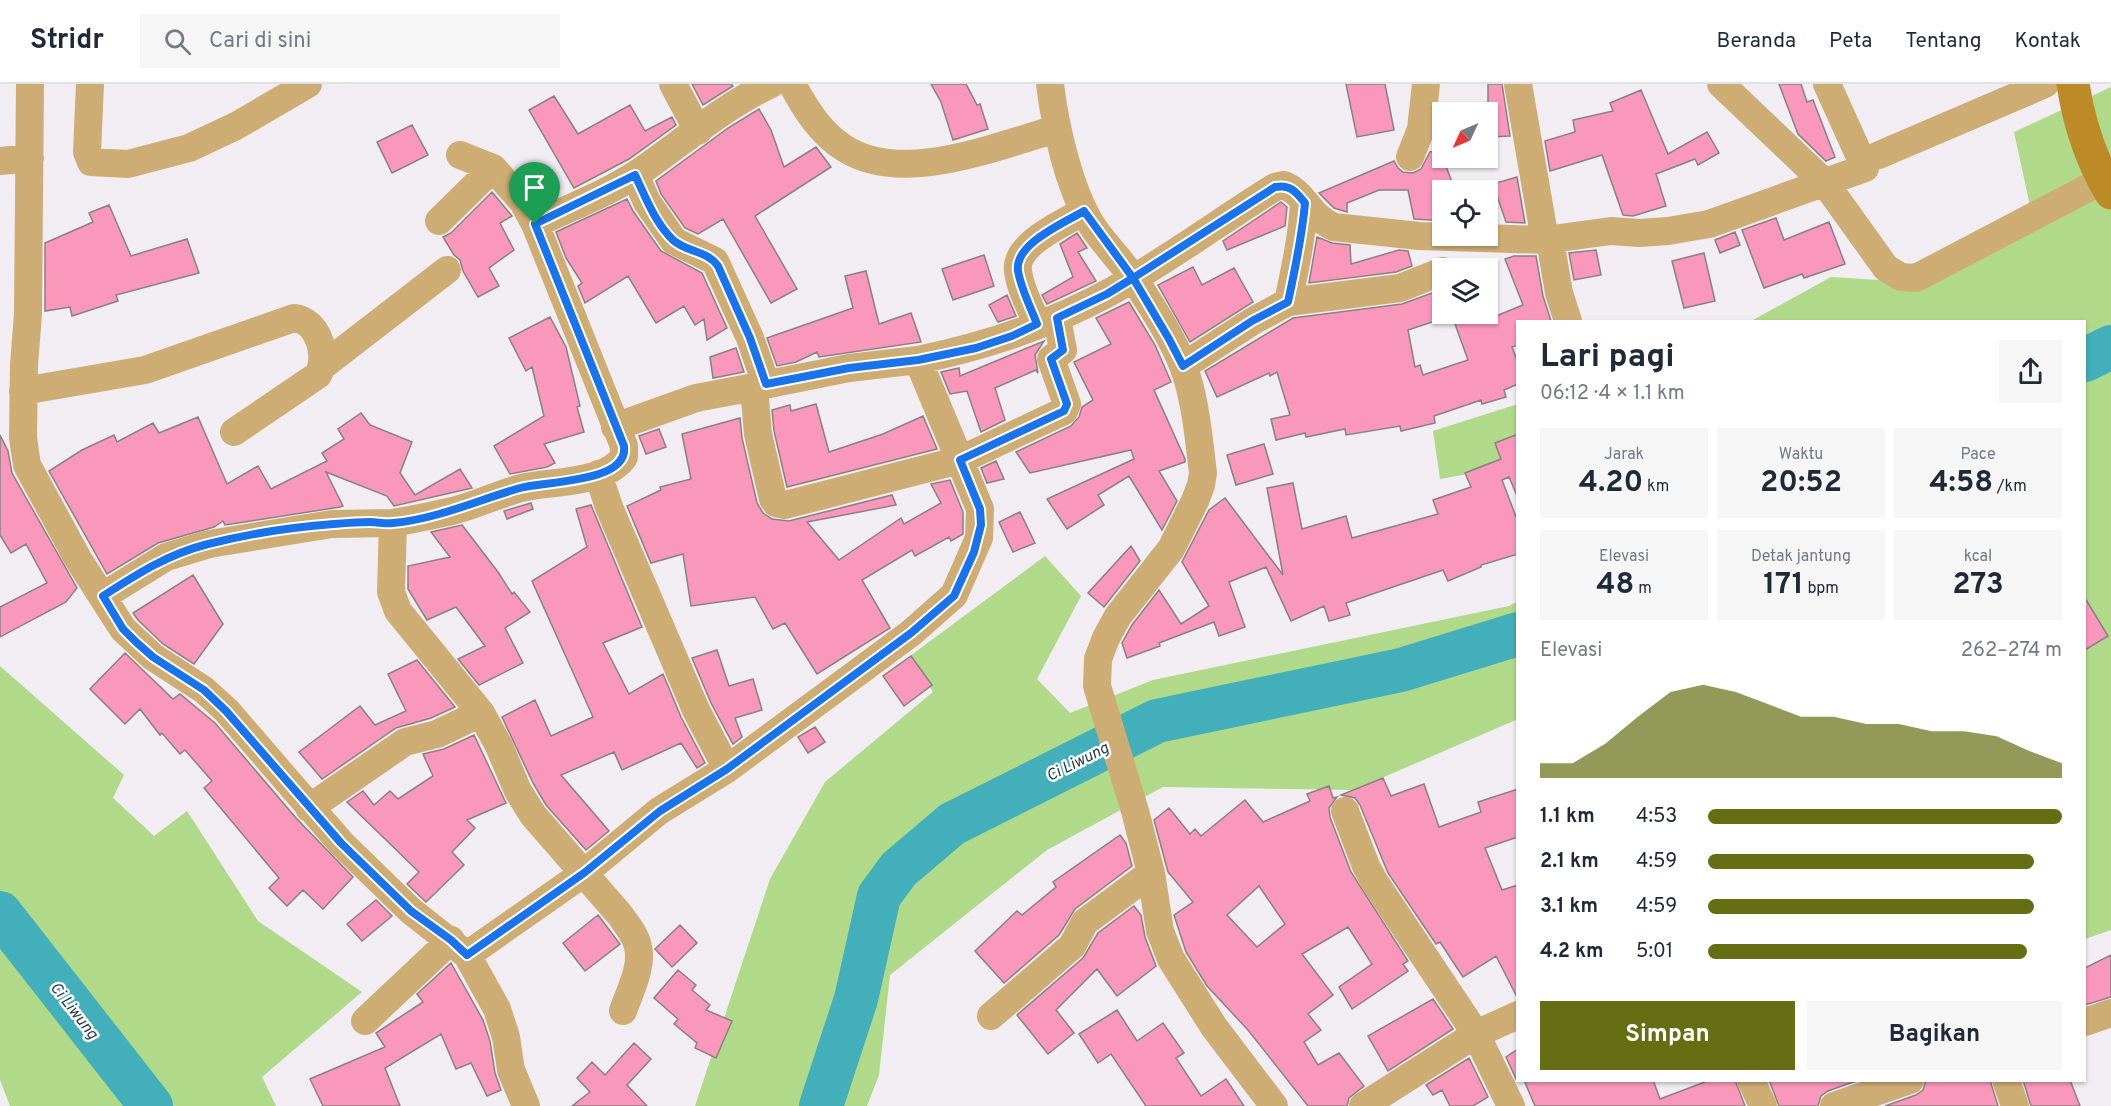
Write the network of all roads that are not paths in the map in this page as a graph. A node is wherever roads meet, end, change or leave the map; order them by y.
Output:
1 (30, 84) edge
2 (90, 84) edge
3 (308, 84) edge
4 (673, 84) edge
5 (771, 84) edge
6 (792, 84) edge
7 (1426, 84) edge
8 (1518, 84) edge
9 (1721, 84) edge
10 (1827, 84) edge
11 (2045, 84) edge
12 (2073, 84) edge
13 (1058, 86) edge
14 (1058, 129) junction
15 (698, 131) junction
16 (460, 155) dead end
17 (1879, 155) dead end
18 (1410, 157) dead end
19 (30, 158) junction
20 (0, 161) edge
21 (493, 168) junction
22 (635, 175) junction
23 (1825, 183) junction
24 (2107, 187) edge
25 (1305, 203) junction
26 (1084, 211) junction
27 (439, 221) dead end
28 (535, 224) junction
29 (1432, 237) edge
30 (1498, 240) edge
31 (1548, 240) junction
32 (1483, 246) edge
33 (1464, 258) edge
34 (447, 270) dead end
35 (1432, 276) edge
36 (1133, 278) junction
37 (1288, 302) junction
38 (1568, 320) edge
39 (1047, 321) junction
40 (918, 360) junction
41 (324, 365) junction
42 (1183, 366) junction
43 (16, 375) edge
44 (760, 386) junction
45 (615, 427) junction
46 (234, 432) dead end
47 (960, 460) junction
48 (598, 474) junction
49 (393, 523) junction
50 (103, 596) junction
51 (481, 713) junction
52 (727, 769) junction
53 (309, 808) junction
54 (1345, 811) dead end
55 (584, 873) junction
56 (1150, 873) junction
57 (459, 947) junction
58 (623, 1011) dead end
59 (2111, 1013) edge
60 (991, 1016) dead end
61 (1516, 1016) edge
62 (365, 1021) dead end
63 (2086, 1022) edge
64 (1476, 1034) junction
65 (1752, 1082) edge
66 (1904, 1082) edge
67 (2007, 1082) edge
68 (526, 1106) edge
69 (1274, 1106) edge
70 (1363, 1106) edge
71 (1511, 1106) edge
72 (1763, 1106) edge
73 (1834, 1106) edge
74 (2016, 1106) edge

1 - 19 street
2 - 3 street
4 - 15 street
5 - 15 street
6 - 14 street
7 - 18 street
8 - 31 street
9 - 23 street
10 - 23 street
11 - 17 street
12 - 24 main road
13 - 14 street
14 - 26 street
15 - 22 street
16 - 21 street
19 - 20 street
19 - 43 street
21 - 27 street
21 - 28 street
22 - 28 street
22 - 44 street
23 - 24 street
23 - 31 street
25 - 29 street
25 - 36 street
25 - 37 street
26 - 36 street
26 - 39 street
28 - 45 street
30 - 31 street
31 - 38 street
32 - 33 street
34 - 41 street
35 - 37 street
36 - 39 street
36 - 42 street
37 - 42 street
39 - 40 street
39 - 47 street
40 - 44 street
40 - 47 street
41 - 43 street
41 - 46 street
42 - 56 street
43 - 50 street
44 - 45 street
44 - 47 street
45 - 48 street
47 - 52 street
48 - 49 street
48 - 52 street
49 - 50 street
49 - 51 street
50 - 53 street
51 - 53 street
51 - 55 street
52 - 55 street
53 - 57 street
54 - 64 street
55 - 57 street
55 - 58 street
56 - 60 street
56 - 69 street
57 - 62 street
57 - 68 street
59 - 63 street
61 - 64 street
64 - 70 street
64 - 71 street
65 - 72 street
66 - 73 street
67 - 74 street

